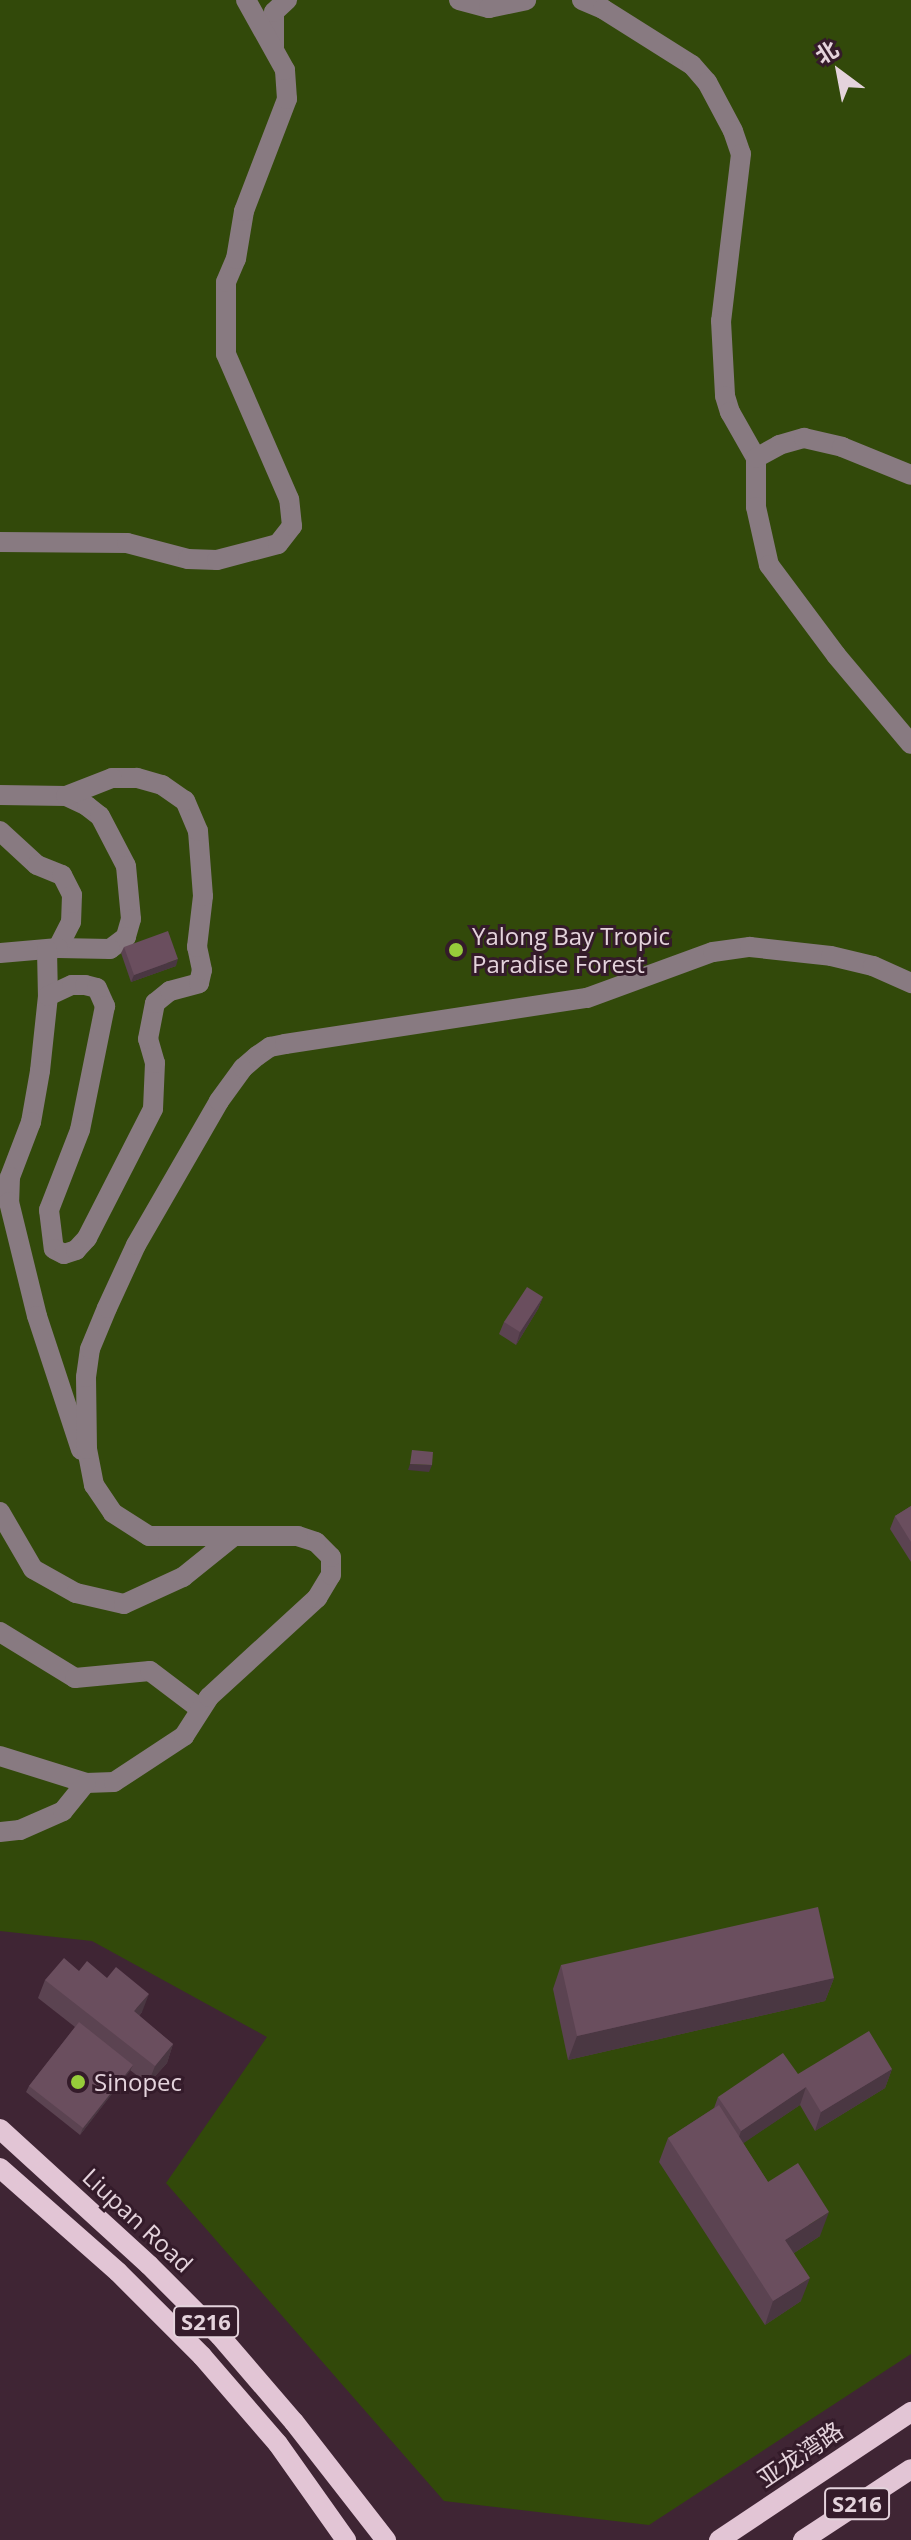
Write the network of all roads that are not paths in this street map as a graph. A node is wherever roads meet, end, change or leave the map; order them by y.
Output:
1 (246, 0) edge
2 (287, 0) edge
3 (459, 0) edge
4 (526, 0) edge
5 (582, 0) edge
6 (274, 51) junction
7 (756, 458) junction
8 (911, 475) edge
9 (0, 542) edge
10 (911, 744) edge
11 (0, 795) edge
12 (66, 796) junction
13 (0, 831) edge
14 (52, 949) junction
15 (0, 953) edge
16 (873, 966) junction
17 (911, 983) edge
18 (48, 996) junction
19 (911, 1000) edge
20 (94, 1485) junction
21 (0, 1512) edge
22 (234, 1536) junction
23 (0, 1632) edge
24 (200, 1709) junction
25 (0, 1756) edge
26 (86, 1783) junction
27 (0, 1832) edge
28 (0, 2129) edge
29 (0, 2168) edge
30 (911, 2412) edge
31 (911, 2469) edge
32 (346, 2540) edge
33 (386, 2540) edge
34 (719, 2540) edge
35 (803, 2540) edge

1 - 6 street
2 - 6 street
3 - 4 street
5 - 7 street
6 - 9 street
7 - 8 street
7 - 10 street
11 - 12 street
12 - 14 street
12 - 18 street
13 - 14 street
14 - 15 street
14 - 18 street
16 - 17 street
16 - 19 street
16 - 20 street
18 - 20 street
20 - 22 street
21 - 22 street
22 - 24 street
23 - 24 street
24 - 26 street
25 - 26 street
26 - 27 street
28 - 33 main road, Liupan Road / S216
29 - 32 main road, S216
30 - 34 main road, 亚龙湾路 / S216
31 - 35 main road, S216

